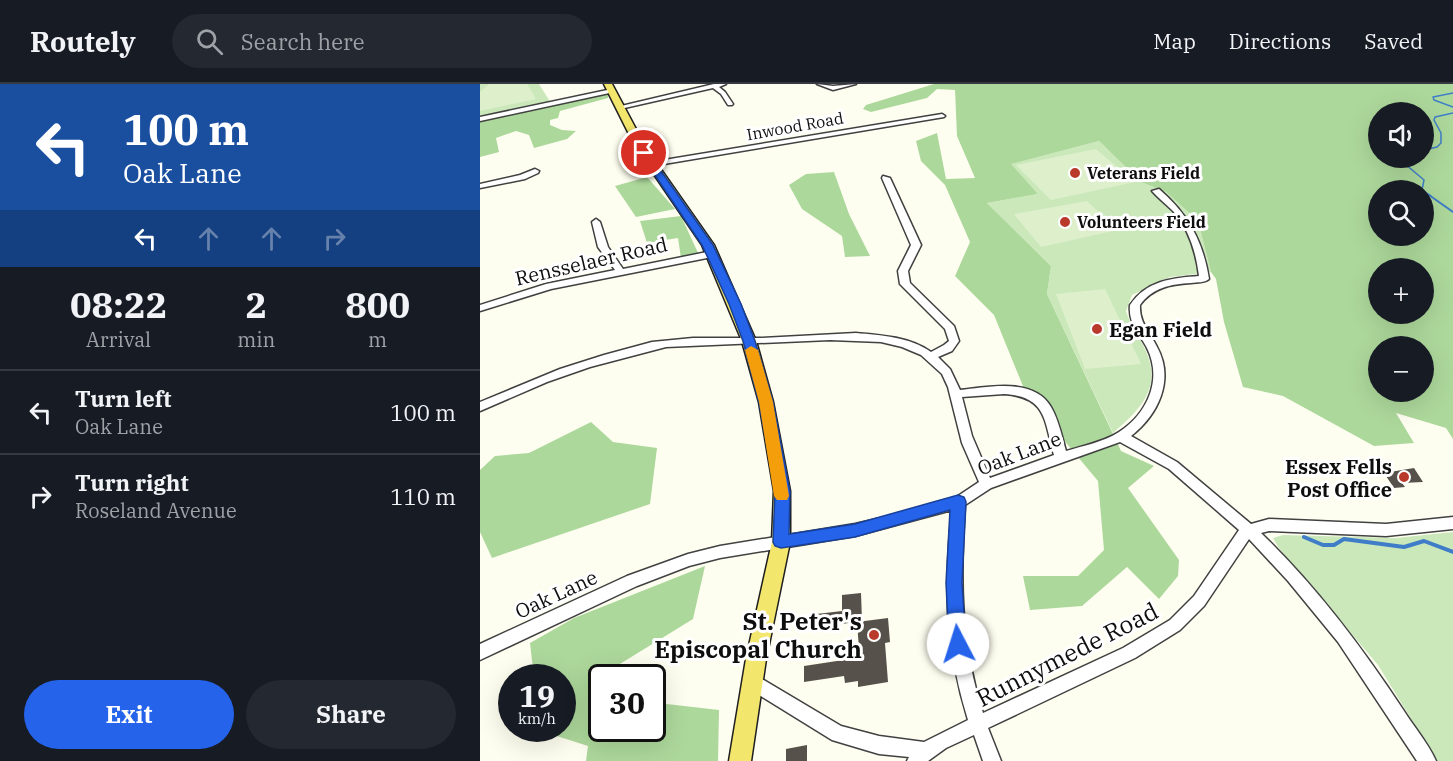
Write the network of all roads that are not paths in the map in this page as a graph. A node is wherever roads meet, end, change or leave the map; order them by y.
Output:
1 (723, 84) edge
2 (820, 84) edge
3 (853, 84) edge
4 (610, 87) edge
5 (715, 87) junction
6 (730, 104) dead end
7 (620, 106) junction
8 (942, 116) dead end
9 (480, 119) edge
10 (652, 164) junction
11 (536, 171) dead end
12 (886, 178) dead end
13 (480, 186) edge
14 (1156, 191) dead end
15 (596, 222) dead end
16 (712, 254) junction
17 (620, 271) junction
18 (480, 308) edge
19 (749, 341) junction
20 (932, 356) junction
21 (956, 394) junction
22 (480, 407) edge
23 (1121, 437) junction
24 (1061, 457) junction
25 (986, 484) junction
26 (958, 502) junction
27 (1453, 523) edge
28 (1250, 530) junction
29 (781, 542) junction
30 (480, 652) edge
31 (752, 681) junction
32 (979, 724) junction
33 (921, 756) edge
34 (740, 761) edge
35 (992, 761) edge
36 (1426, 761) edge

1 - 5 street
2 - 3 street
4 - 7 main road
4 - 9 street
5 - 6 street
5 - 7 street
7 - 10 main road
8 - 10 street, Inwood Road
10 - 16 main road
11 - 13 street
12 - 20 street
14 - 23 street, Oak Lane
15 - 17 street
16 - 17 street, Rensselaer Road
16 - 19 main road
17 - 18 street, Rensselaer Road
19 - 20 street
19 - 22 street
19 - 29 main road
20 - 21 street
21 - 24 street
21 - 25 street
23 - 24 street, Oak Lane
23 - 28 street
24 - 25 street, Oak Lane
25 - 26 street, Oak Lane
26 - 29 street, Oak Lane
26 - 32 street
27 - 28 street
28 - 32 street, Runnymede Road
28 - 36 street
29 - 30 street, Oak Lane
29 - 31 main road
31 - 33 street
31 - 34 main road
32 - 33 street, Runnymede Road
32 - 35 street

